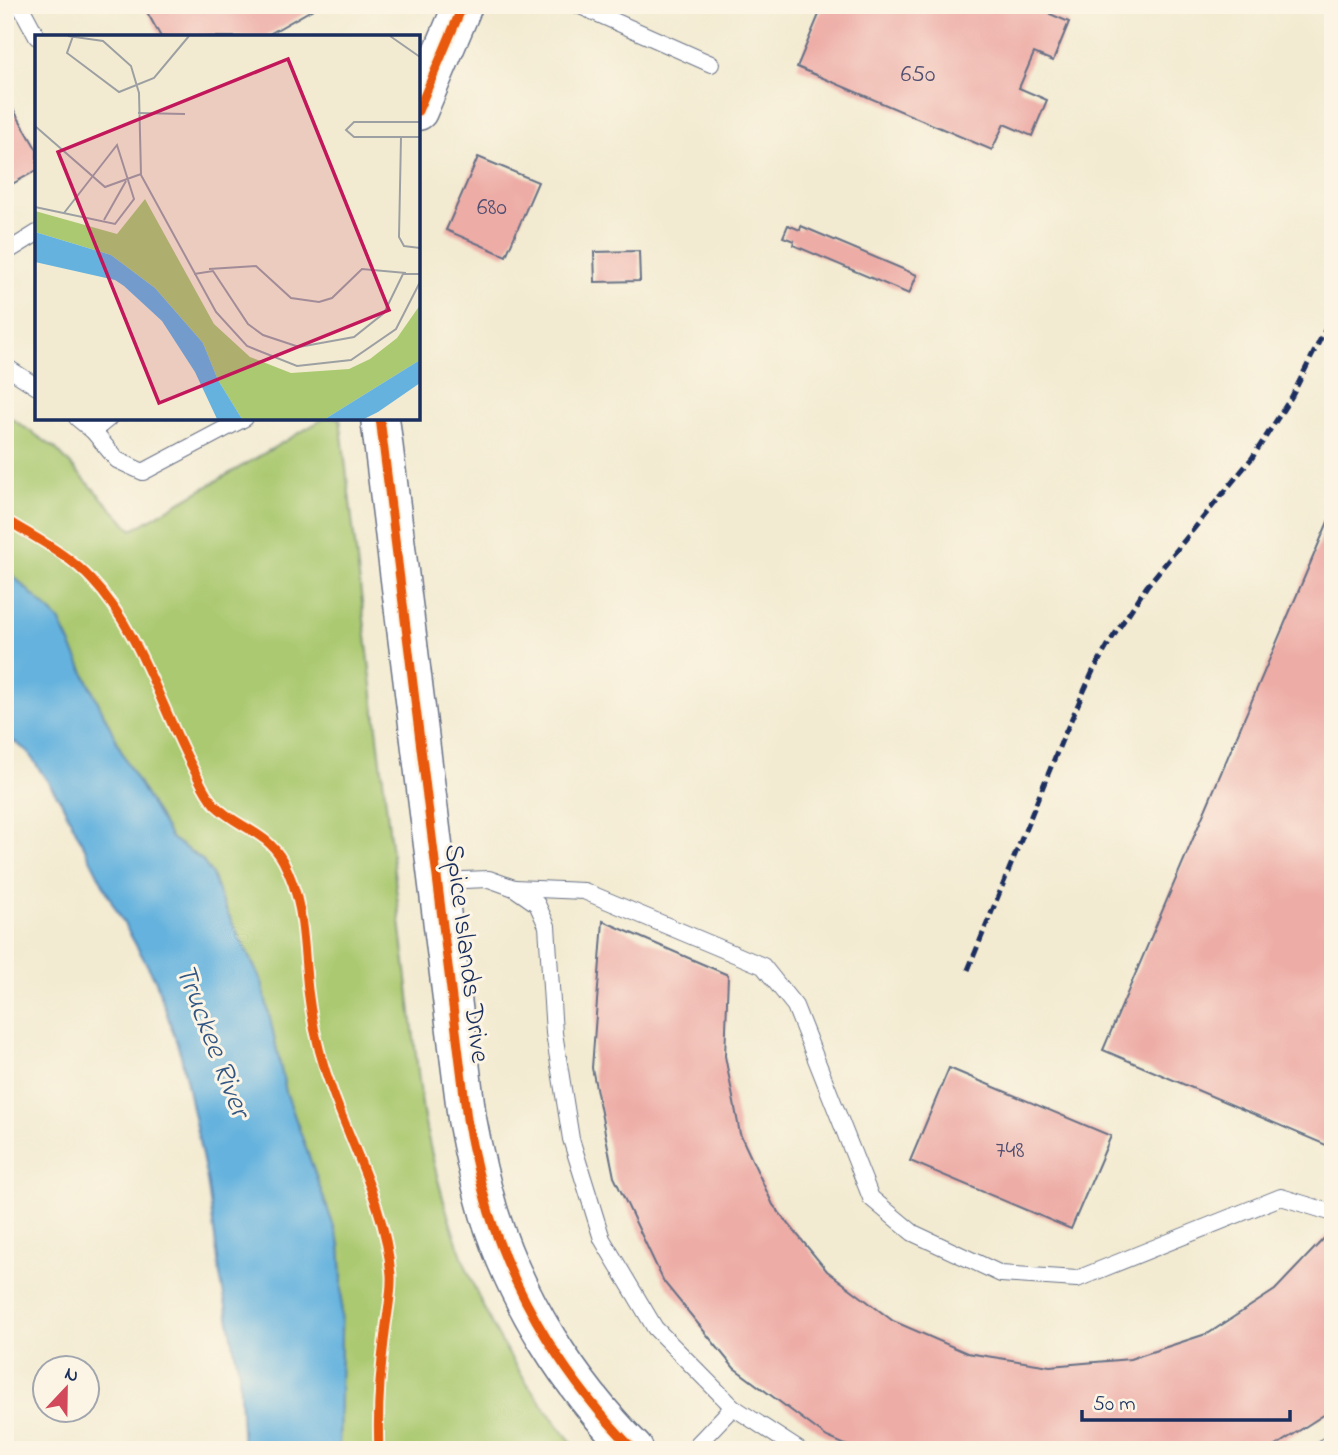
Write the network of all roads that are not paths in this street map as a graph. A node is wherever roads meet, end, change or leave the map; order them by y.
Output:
1 (20, 5) edge
2 (463, 5) edge
3 (578, 5) edge
4 (36, 35) edge
5 (711, 64) dead end
6 (420, 106) edge
7 (35, 234) edge
8 (5, 253) edge
9 (5, 366) edge
10 (35, 386) edge
11 (79, 420) edge
12 (107, 420) edge
13 (241, 420) edge
14 (380, 420) edge
15 (93, 431) junction
16 (438, 881) junction
17 (514, 888) junction
18 (1333, 1213) edge
19 (733, 1407) junction
20 (1333, 1441) edge
21 (634, 1450) edge
22 (692, 1450) edge
23 (799, 1450) edge
24 (1320, 1450) edge

1 - 4 lane
2 - 6 street
3 - 5 lane
7 - 8 lane
9 - 10 lane
11 - 15 lane
12 - 15 lane
13 - 15 lane
14 - 16 street, Spice Islands Drive
16 - 17 lane
16 - 21 street, Spice Islands Drive
17 - 18 lane
17 - 19 lane
19 - 22 lane
19 - 23 lane
20 - 24 lane

